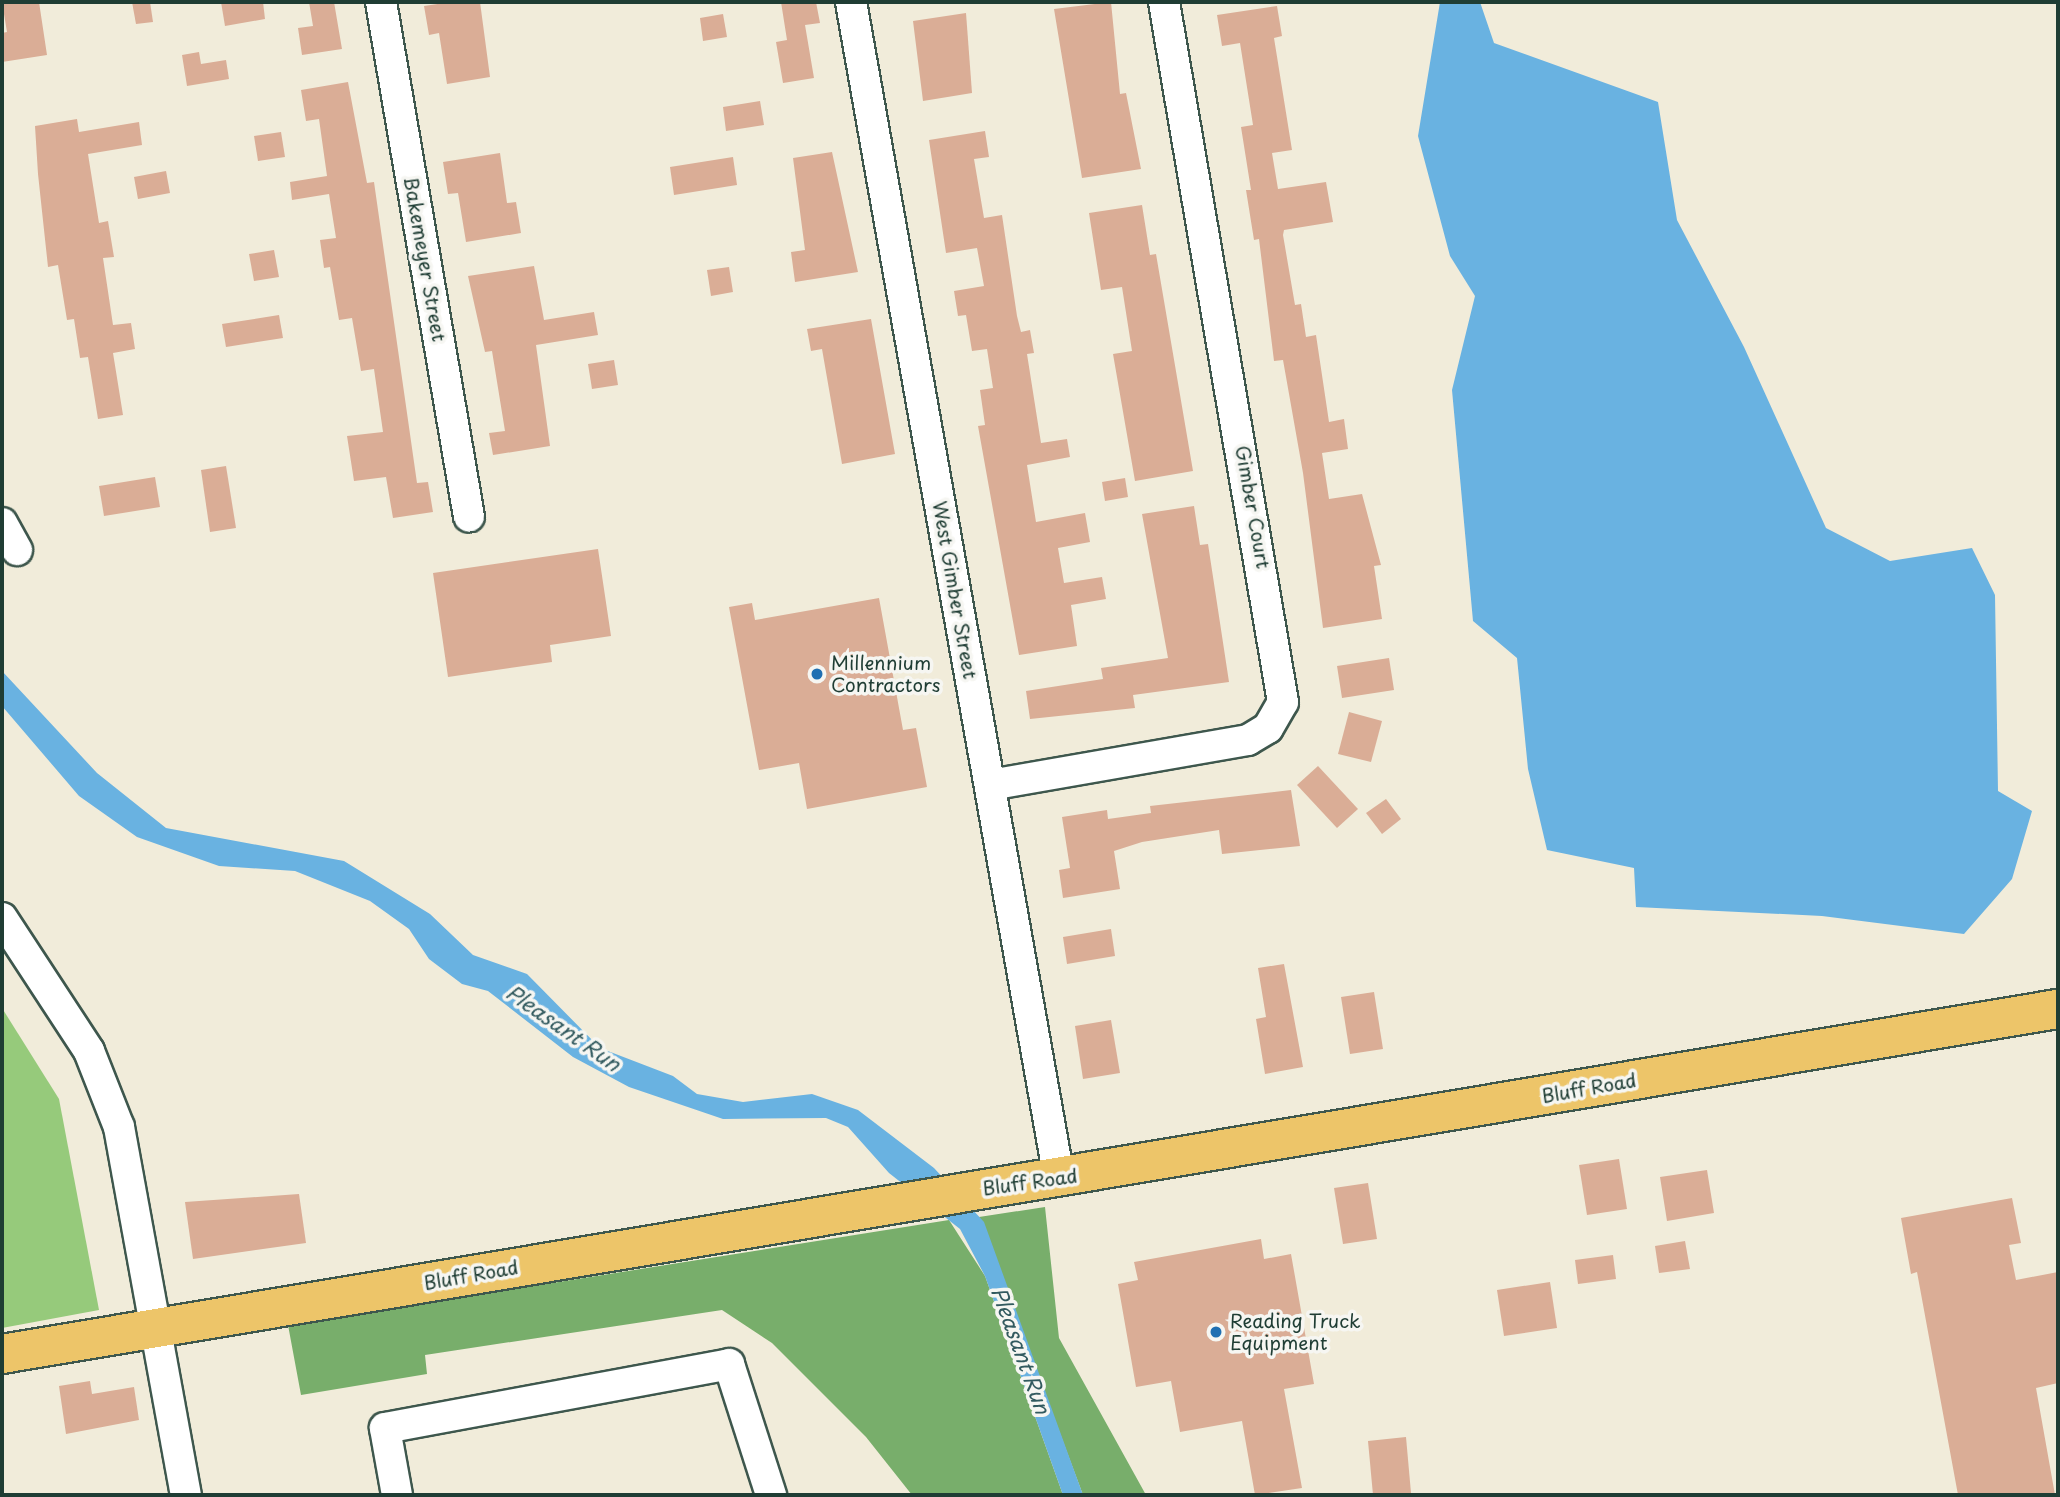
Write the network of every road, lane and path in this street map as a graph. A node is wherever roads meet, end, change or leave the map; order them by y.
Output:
1 (381, 2) edge
2 (851, 2) edge
3 (1164, 2) edge
4 (469, 517) dead end
5 (2, 523) edge
6 (17, 550) dead end
7 (990, 785) junction
8 (2, 918) edge
9 (2058, 1009) edge
10 (1059, 1178) junction
11 (157, 1327) junction
12 (2, 1354) edge
13 (186, 1495) edge
14 (397, 1495) edge
15 (771, 1495) edge

1 - 4 street, Bakemeyer Street
2 - 7 street, West Gimber Street
3 - 7 street, Gimber Court
5 - 6 street
7 - 10 street, West Gimber Street
8 - 11 street
9 - 10 main road, Bluff Road
10 - 11 main road, Bluff Road
11 - 12 main road, Bluff Road
11 - 13 street
14 - 15 street

